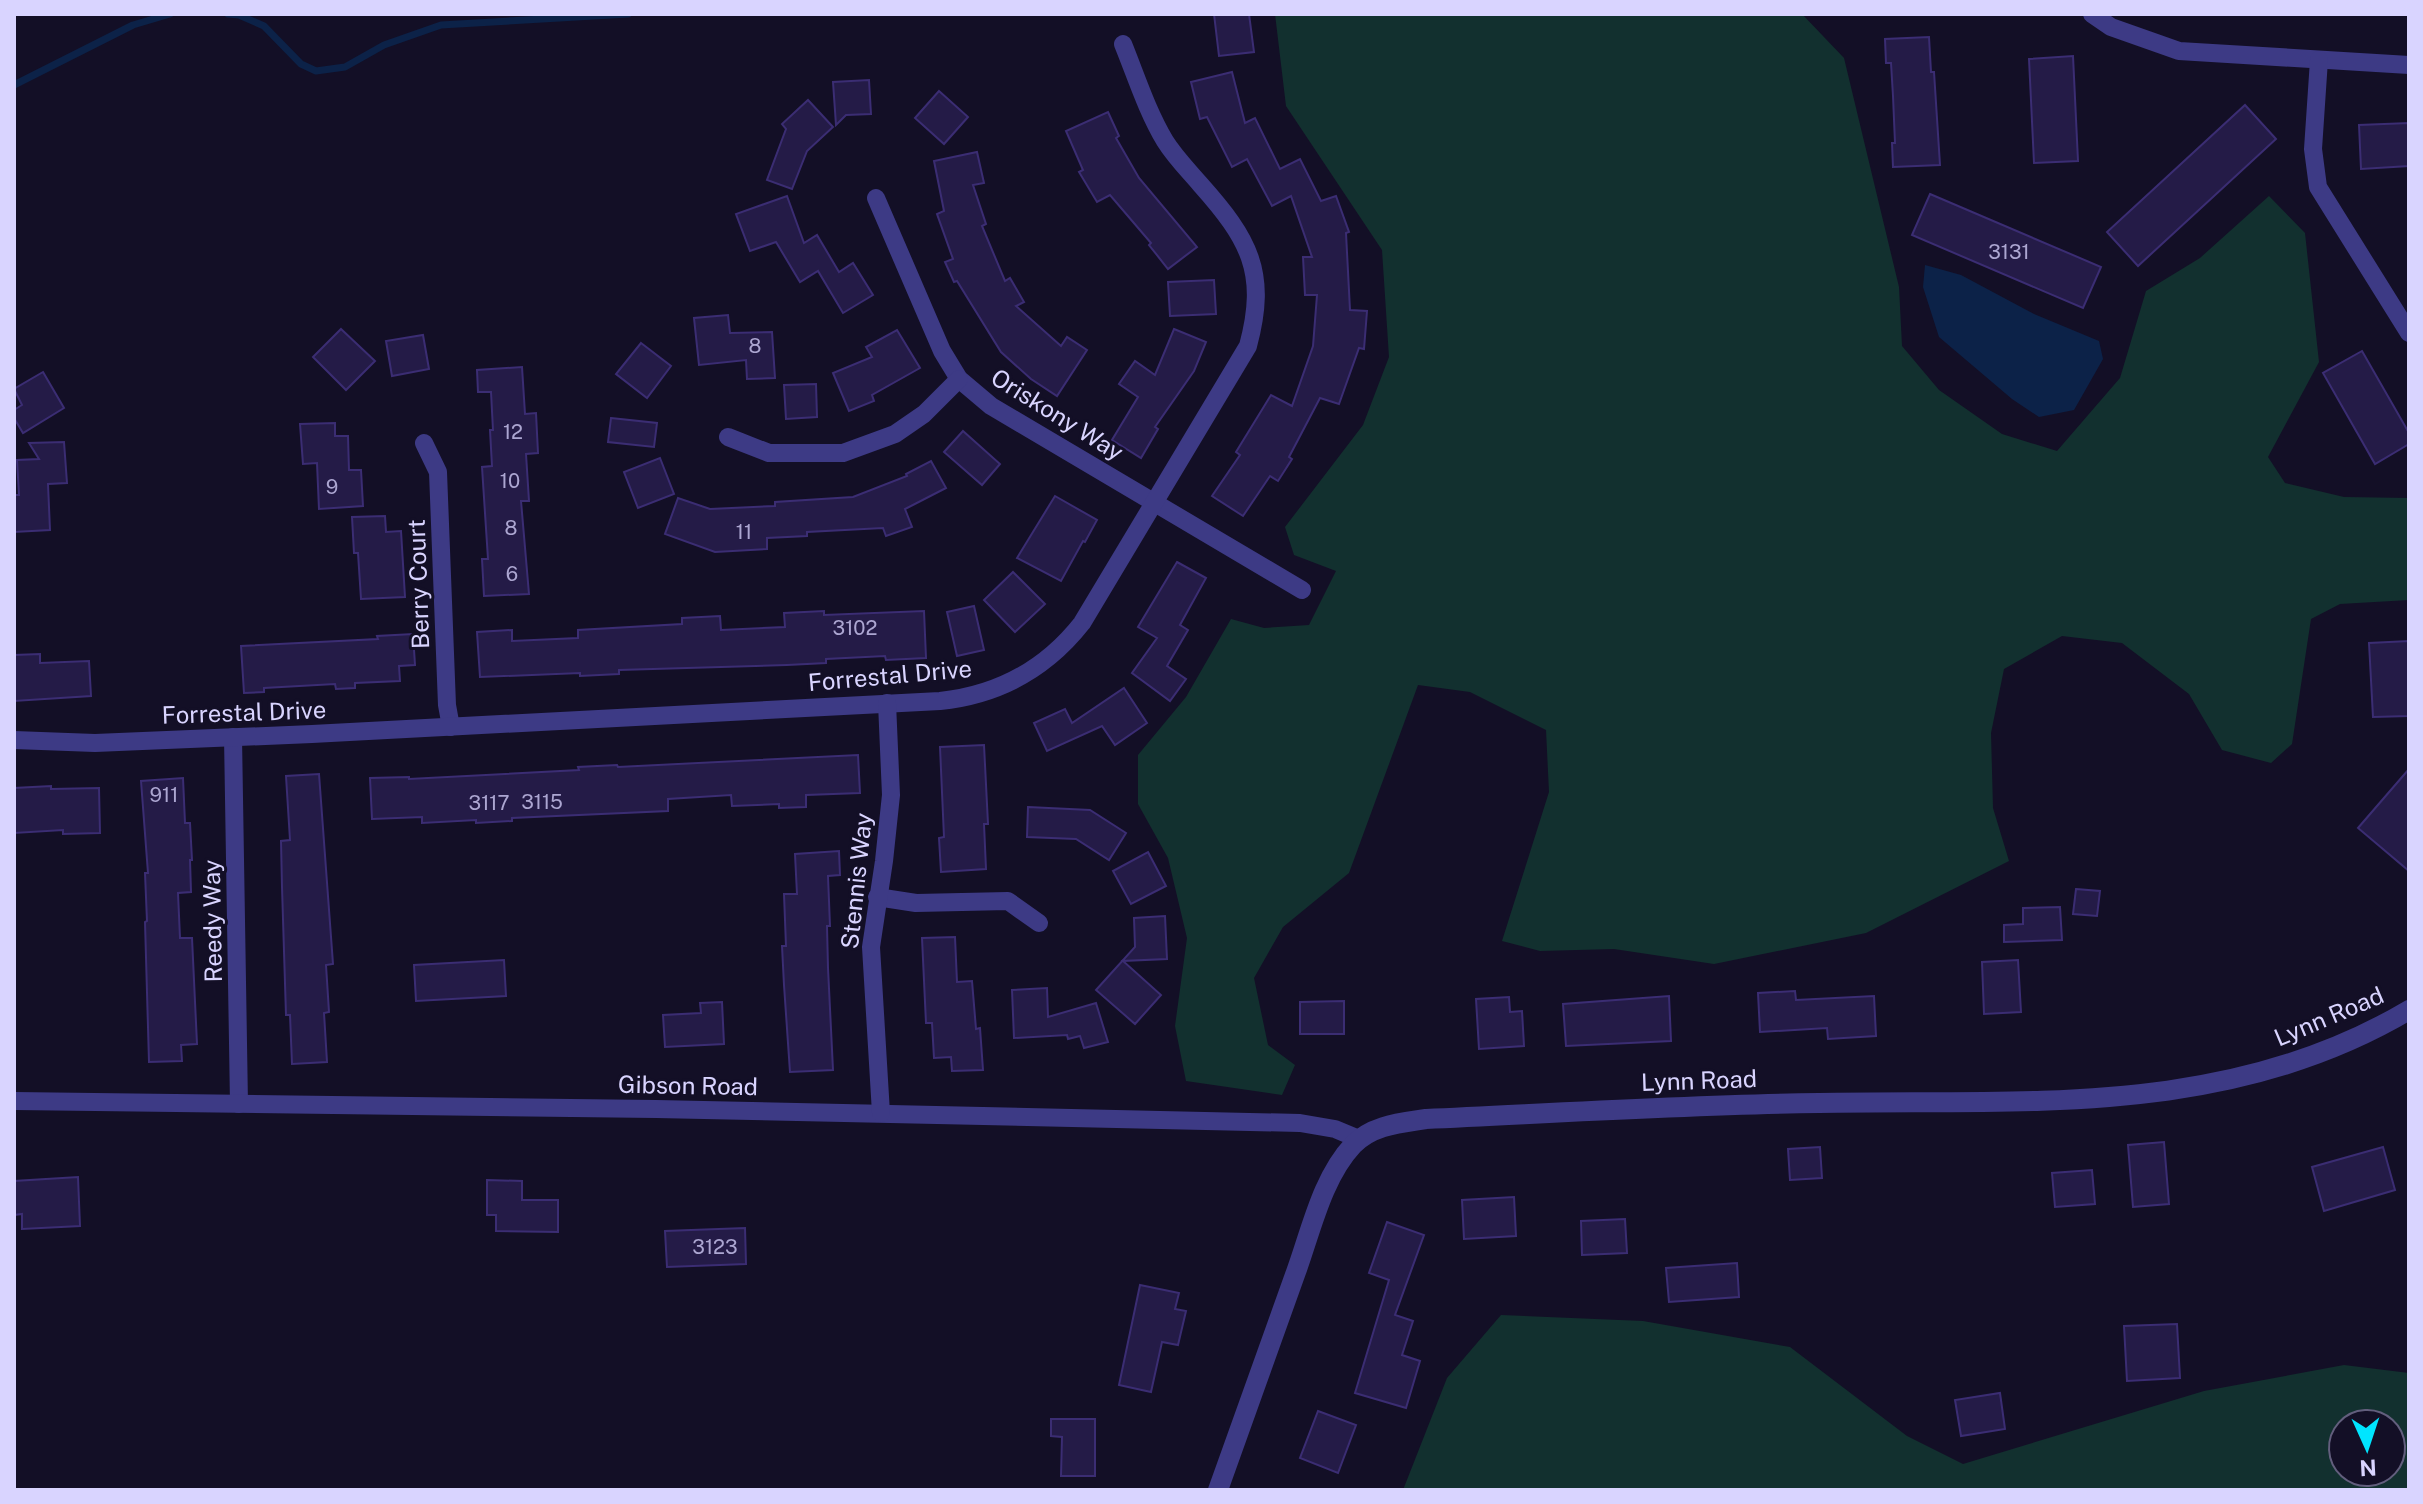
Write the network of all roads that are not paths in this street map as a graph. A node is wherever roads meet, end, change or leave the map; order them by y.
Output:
1 (2092, 14) edge
2 (1123, 44) dead end
3 (2319, 60) junction
4 (2409, 65) edge
5 (876, 198) dead end
6 (2409, 333) edge
7 (959, 379) junction
8 (728, 437) dead end
9 (424, 443) dead end
10 (1154, 503) junction
11 (1302, 590) dead end
12 (887, 703) junction
13 (451, 727) junction
14 (233, 737) junction
15 (14, 740) edge
16 (877, 897) junction
17 (1039, 923) dead end
18 (2409, 1010) edge
19 (14, 1101) edge
20 (239, 1104) junction
21 (881, 1113) junction
22 (1359, 1139) junction
23 (1218, 1490) edge

1 - 3 street
2 - 10 street, Forrestal Drive
3 - 4 street
3 - 6 street
5 - 7 street, Oriskony Way
7 - 8 street
7 - 10 street, Oriskony Way
9 - 13 street, Berry Court
10 - 11 street, Oriskony Way
10 - 12 street, Forrestal Drive
12 - 13 street, Forrestal Drive
12 - 16 street, Stennis Way
13 - 14 street, Forrestal Drive
14 - 15 street, Forrestal Drive
14 - 20 street, Reedy Way
16 - 17 street
16 - 21 street, Stennis Way
18 - 22 street, Lynn Road
19 - 20 street, Gibson Road
20 - 21 street, Gibson Road
21 - 22 street, Gibson Road
22 - 23 street

